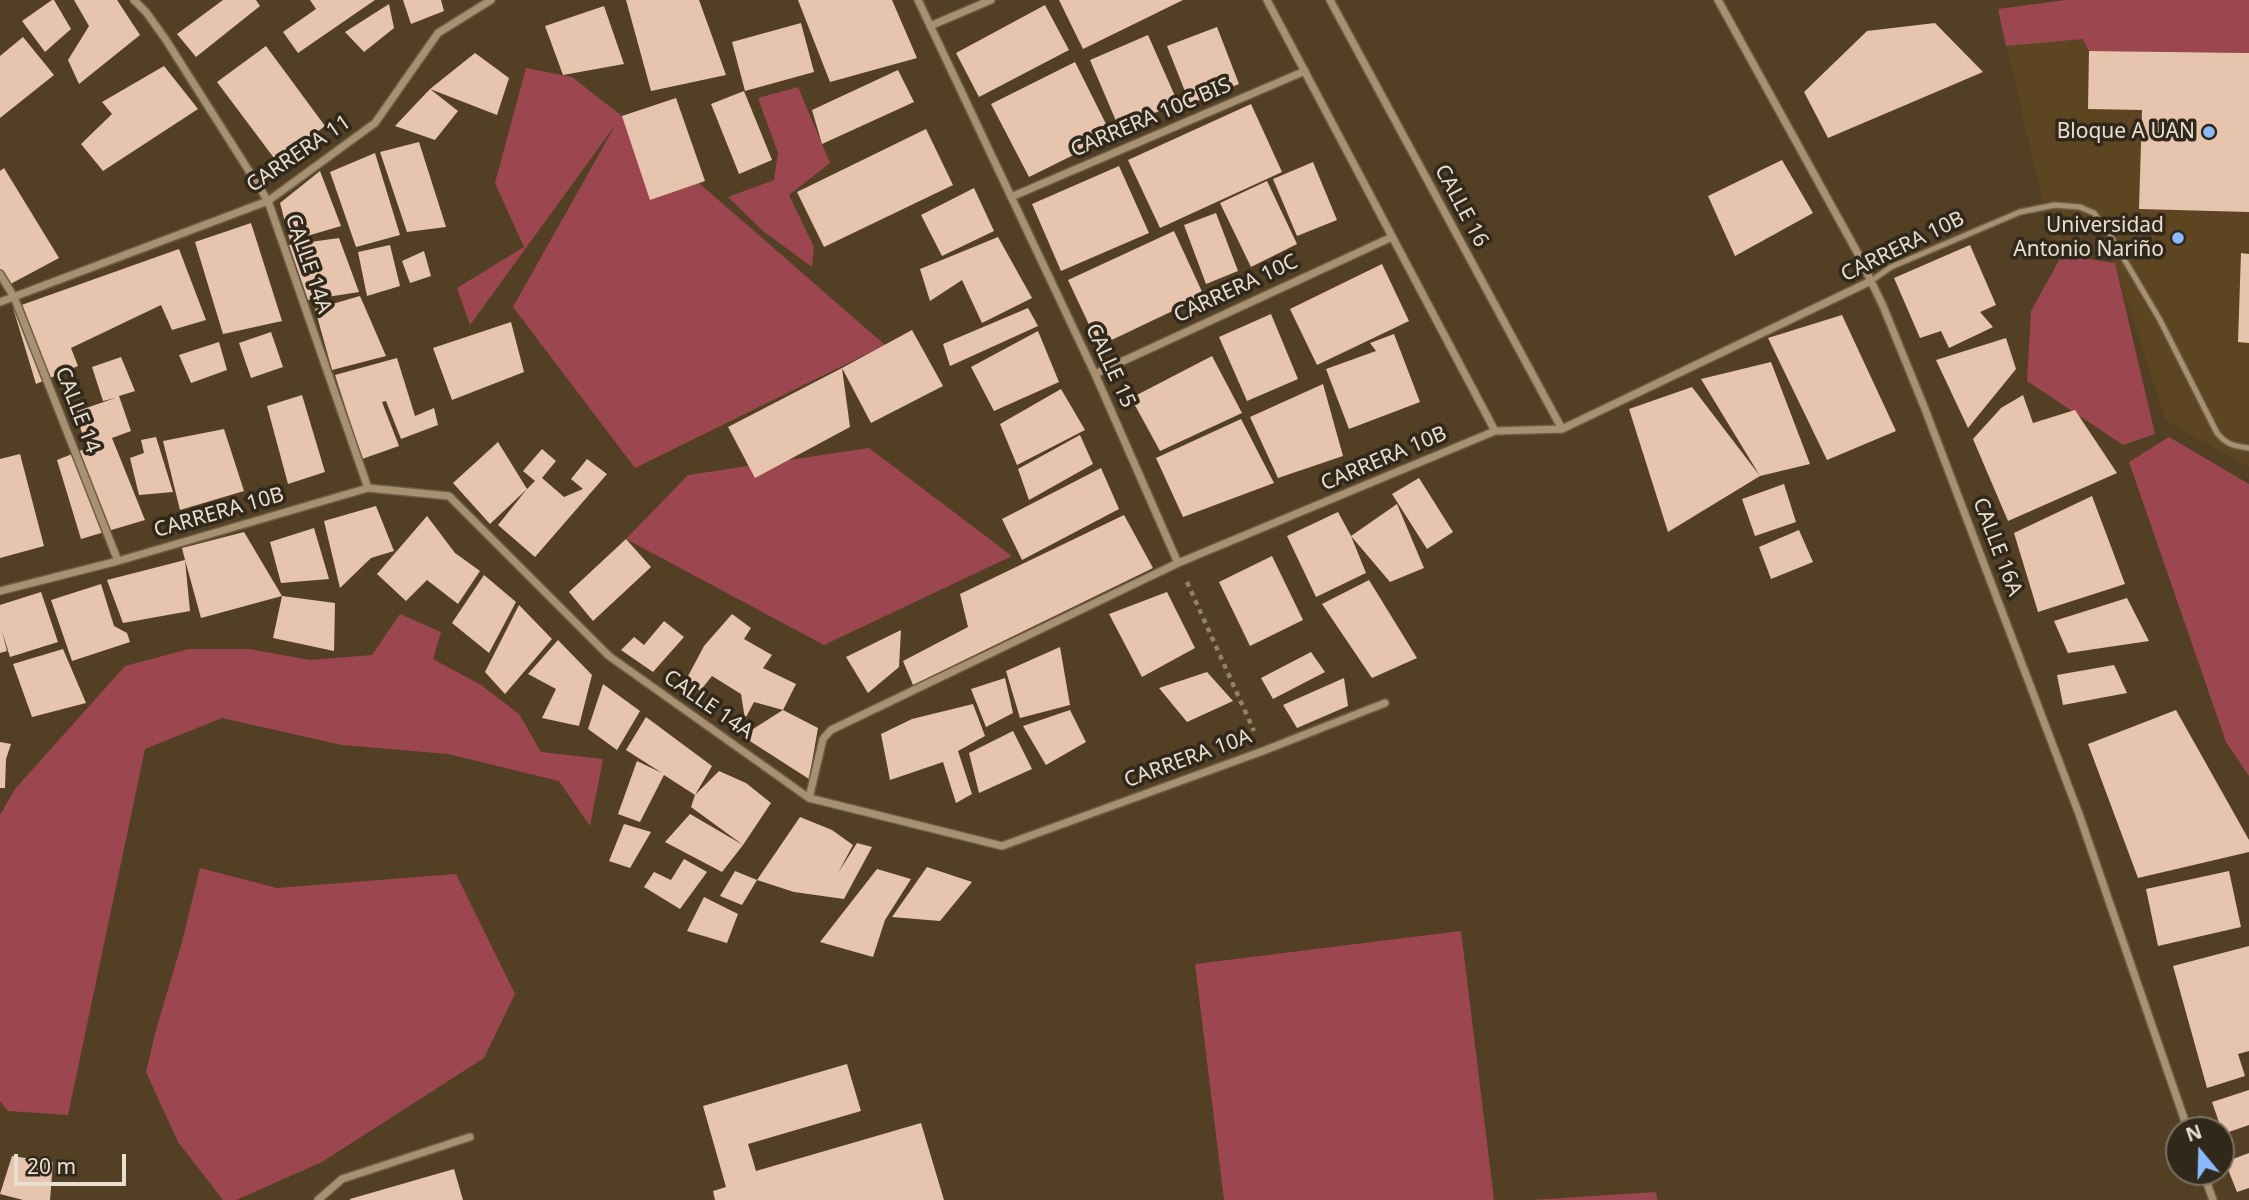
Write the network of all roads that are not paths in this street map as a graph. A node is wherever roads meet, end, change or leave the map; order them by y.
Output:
1 (134, 0) edge
2 (491, 0) edge
3 (918, 0) edge
4 (991, 0) edge
5 (1267, 0) edge
6 (1329, 0) edge
7 (1718, 0) edge
8 (930, 26) junction
9 (1305, 71) junction
10 (1011, 197) junction
11 (268, 201) junction
12 (1392, 237) junction
13 (0, 274) edge
14 (1871, 281) junction
15 (14, 297) junction
16 (0, 302) edge
17 (1095, 374) junction
18 (1562, 429) junction
19 (1495, 431) junction
20 (2249, 447) edge
21 (368, 488) junction
22 (449, 496) joint
23 (118, 561) junction
24 (1178, 563) junction
25 (0, 591) edge
26 (1385, 703) dead end
27 (809, 798) junction
28 (1002, 846) joint
29 (2183, 1116) edge
30 (470, 1137) dead end
31 (318, 1200) edge

1 - 11 street, CALLE 14A
2 - 11 street, CARRERA 11
3 - 8 street, CALLE 15
4 - 8 street
5 - 9 street
6 - 18 street, CALLE 16
7 - 14 street, CALLE 16A
8 - 10 street, CALLE 15
9 - 10 street, CARRERA 10C BIS
9 - 12 street
10 - 17 street, CALLE 15
11 - 15 street, CARRERA 11
11 - 21 street, CALLE 14A
12 - 17 street, CARRERA 10C
12 - 19 street
13 - 15 street, CALLE 14
14 - 18 street, CARRERA 10B
14 - 20 lane, CARRERA 10B
14 - 29 street, CALLE 16A
15 - 16 street, CARRERA 11
15 - 23 street, CALLE 14
17 - 24 street, CALLE 15
18 - 19 street, CARRERA 10B
19 - 24 street, CARRERA 10B
21 - 22 street, CARRERA 10B
21 - 23 street, CARRERA 10B
22 - 27 street, CALLE 14A
23 - 25 street, CARRERA 10B
24 - 27 street, CARRERA 10B
26 - 28 street, CARRERA 10A
27 - 28 street, CALLE 14A
30 - 31 street

